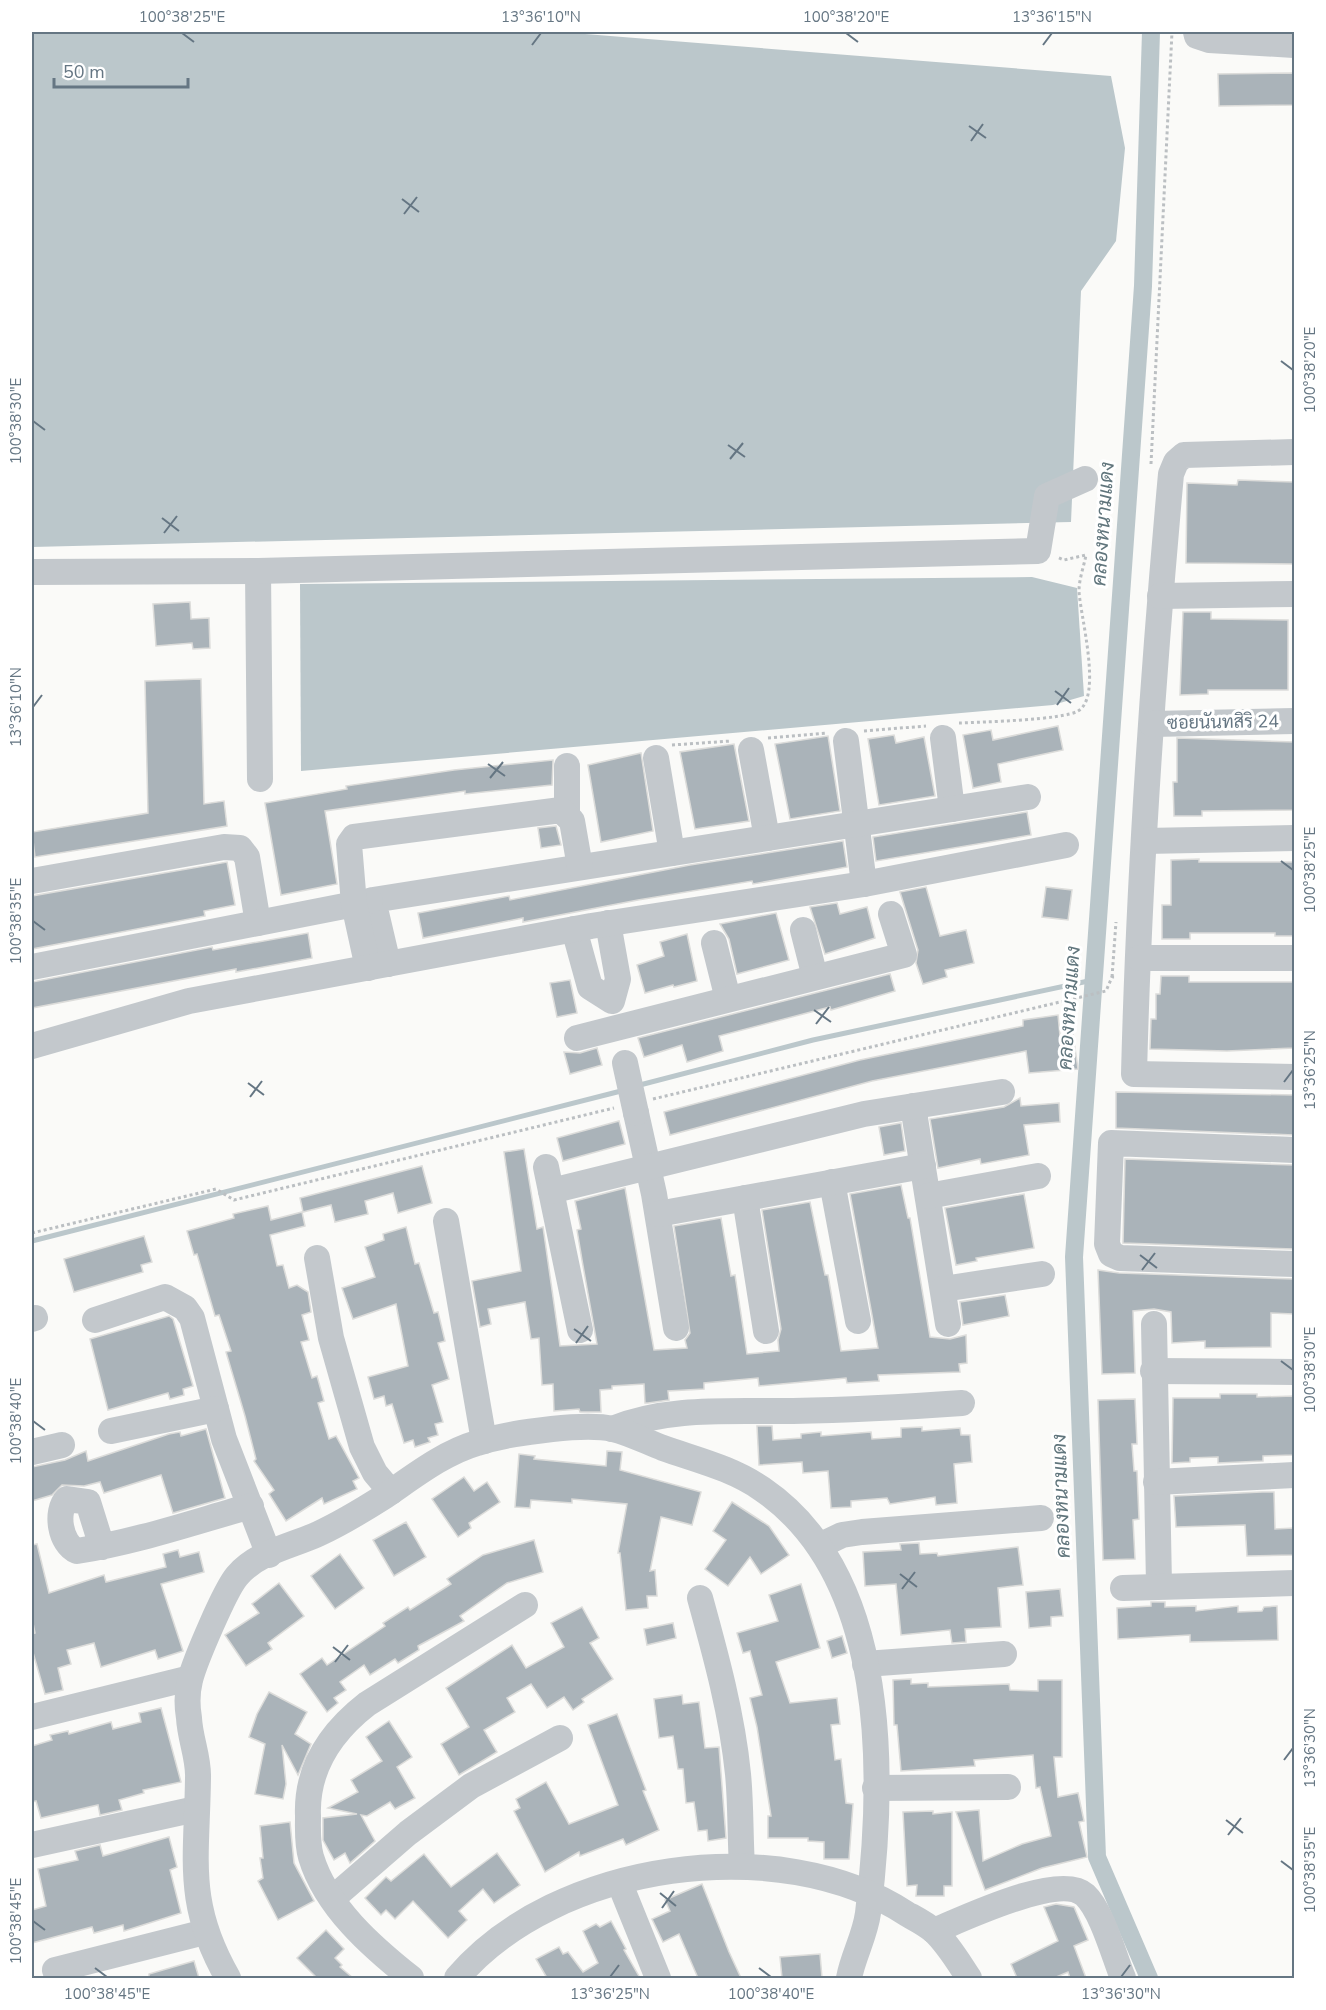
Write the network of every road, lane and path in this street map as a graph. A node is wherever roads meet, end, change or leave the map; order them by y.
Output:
1 (1196, 32) edge
2 (1294, 45) edge
3 (1294, 452) edge
4 (1085, 479) dead end
5 (1038, 551) junction
6 (258, 571) junction
7 (32, 572) edge
8 (1294, 594) edge
9 (1160, 596) junction
10 (1294, 721) edge
11 (1152, 724) junction
12 (940, 729) junction
13 (844, 735) junction
14 (748, 743) junction
15 (660, 752) joint
16 (567, 766) dead end
17 (260, 778) dead end
18 (1028, 797) dead end
19 (952, 809) junction
20 (567, 814) junction
21 (856, 824) junction
22 (767, 838) junction
23 (1294, 838) edge
24 (1145, 841) junction
25 (1066, 845) dead end
26 (672, 853) junction
27 (580, 867) junction
28 (32, 881) edge
29 (864, 884) junction
30 (364, 902) junction
31 (891, 914) dead end
32 (258, 923) junction
33 (608, 923) junction
34 (574, 929) junction
35 (803, 930) dead end
36 (714, 943) dead end
37 (1139, 958) junction
38 (1294, 958) edge
39 (378, 966) junction
40 (32, 968) edge
41 (815, 977) junction
42 (1106, 991) dead end
43 (728, 999) junction
44 (612, 1001) junction
45 (617, 1027) junction
46 (577, 1038) dead end
47 (32, 1046) edge
48 (1294, 1077) edge
49 (1002, 1092) dead end
50 (635, 1106) junction
51 (913, 1106) junction
52 (1294, 1150) edge
53 (648, 1166) junction
54 (923, 1166) junction
55 (1038, 1176) dead end
56 (832, 1182) junction
57 (928, 1196) junction
58 (745, 1198) junction
59 (658, 1214) junction
60 (446, 1221) dead end
61 (32, 1233) edge
62 (318, 1258) dead end
63 (1294, 1264) edge
64 (1042, 1274) dead end
65 (943, 1289) junction
66 (94, 1320) dead end
67 (858, 1321) dead end
68 (948, 1324) dead end
69 (1154, 1324) dead end
70 (676, 1328) dead end
71 (580, 1329) dead end
72 (766, 1331) dead end
73 (1153, 1371) junction
74 (1294, 1372) edge
75 (962, 1403) dead end
76 (216, 1409) junction
77 (612, 1429) junction
78 (111, 1431) dead end
79 (484, 1441) junction
80 (62, 1445) dead end
81 (32, 1452) edge
82 (1294, 1475) edge
83 (1156, 1482) junction
84 (391, 1492) junction
85 (251, 1506) junction
86 (1041, 1518) dead end
87 (819, 1546) junction
88 (102, 1547) dead end
89 (268, 1555) junction
90 (1294, 1583) edge
91 (1160, 1585) junction
92 (1123, 1588) dead end
93 (700, 1598) dead end
94 (525, 1605) dead end
95 (1004, 1654) dead end
96 (865, 1664) junction
97 (190, 1678) junction
98 (32, 1717) edge
99 (560, 1738) dead end
100 (1008, 1786) dead end
101 (875, 1788) junction
102 (196, 1809) junction
103 (32, 1845) edge
104 (742, 1866) junction
105 (620, 1884) junction
106 (869, 1892) junction
107 (333, 1898) junction
108 (934, 1931) junction
109 (205, 1932) junction
110 (55, 1970) dead end
111 (228, 1978) edge
112 (411, 1978) edge
113 (457, 1978) edge
114 (658, 1978) edge
115 (849, 1978) edge
116 (969, 1978) edge
117 (1123, 1978) edge

1 - 2 street
3 - 9 street
4 - 5 street
5 - 6 street
5 - 12 path
6 - 7 street
6 - 17 street
8 - 9 street
9 - 11 street
10 - 11 street, ซอยนันทสิริ 24
11 - 24 street
12 - 13 path
12 - 19 street
13 - 14 path
13 - 21 street
14 - 15 path
14 - 22 street
15 - 26 street
16 - 20 street
18 - 19 street
19 - 21 street
20 - 27 street
20 - 30 street
21 - 22 street
21 - 29 street
22 - 26 street
23 - 24 street
24 - 37 street
25 - 29 street
26 - 27 street
27 - 30 street
28 - 32 street
29 - 33 street
30 - 32 street
30 - 39 street
31 - 41 street
32 - 40 street
33 - 34 street
33 - 44 street
34 - 39 street
34 - 44 street
35 - 41 street
36 - 43 street
37 - 38 street
37 - 48 street
39 - 47 street
41 - 43 street
42 - 50 path
43 - 45 street
44 - 45 street
45 - 46 street
45 - 50 street, bridge
49 - 51 street
50 - 53 street
50 - 61 path
51 - 53 street
51 - 54 street
52 - 63 street
53 - 59 street
53 - 71 street
54 - 56 street
54 - 57 street
55 - 57 street
56 - 58 street
56 - 67 street
57 - 65 street
58 - 59 street
58 - 72 street
59 - 70 street
60 - 79 street
62 - 84 street
64 - 65 street
65 - 68 street
66 - 76 street
69 - 73 street
73 - 74 street
73 - 83 street
75 - 77 street
76 - 78 street
76 - 85 street
77 - 79 street
77 - 87 street
79 - 84 street
80 - 81 street
82 - 83 street
83 - 91 street
84 - 89 street
85 - 88 street
85 - 89 street
86 - 87 street
87 - 96 street
89 - 97 street
90 - 91 street
91 - 92 street
93 - 104 street
94 - 107 street
95 - 96 street
96 - 101 street
97 - 98 street
97 - 102 street
99 - 107 street
100 - 101 street
101 - 106 street
102 - 103 street
102 - 109 street
104 - 105 street
104 - 106 street
105 - 113 street
105 - 114 street
106 - 108 street
106 - 115 street
107 - 112 street
108 - 116 street
108 - 117 street
109 - 110 street
109 - 111 street

